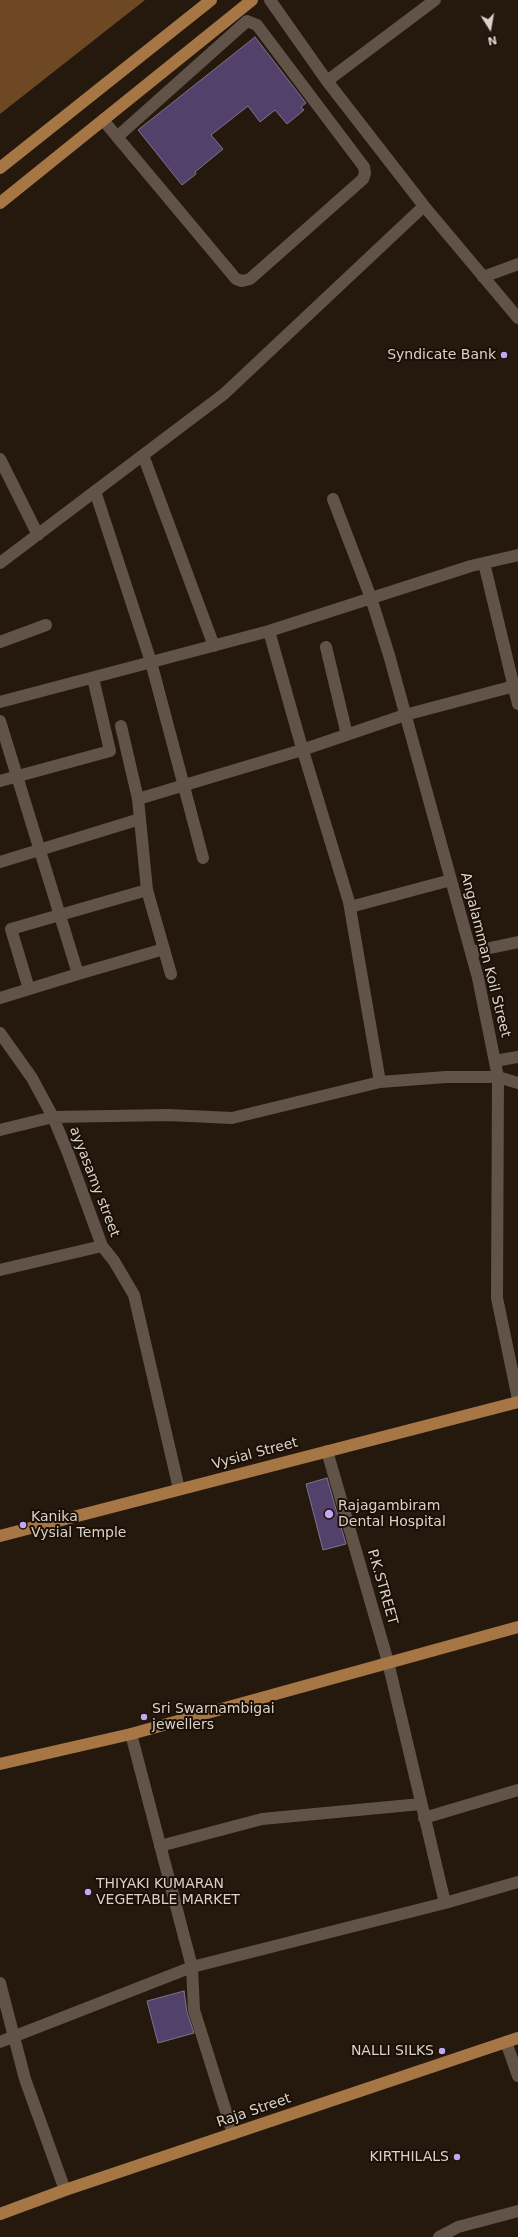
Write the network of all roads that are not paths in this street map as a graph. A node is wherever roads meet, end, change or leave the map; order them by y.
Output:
1 (211, 0) edge
2 (252, 0) edge
3 (270, 0) edge
4 (435, 0) edge
5 (326, 81) junction
6 (103, 120) junction
7 (117, 137) junction
8 (0, 168) edge
9 (0, 203) edge
10 (424, 206) junction
11 (518, 264) edge
12 (483, 277) junction
13 (518, 318) edge
14 (143, 455) junction
15 (0, 459) edge
16 (95, 491) junction
17 (333, 499) dead end
18 (38, 535) junction
19 (518, 555) edge
20 (0, 563) edge
21 (484, 563) junction
22 (371, 598) junction
23 (46, 625) dead end
24 (269, 631) junction
25 (0, 642) edge
26 (214, 646) junction
27 (326, 648) dead end
28 (151, 662) junction
29 (93, 678) junction
30 (516, 686) edge
31 (0, 702) edge
32 (518, 704) edge
33 (405, 715) junction
34 (0, 721) edge
35 (121, 726) dead end
36 (347, 735) junction
37 (302, 750) junction
38 (17, 776) junction
39 (0, 780) edge
40 (184, 785) junction
41 (138, 799) junction
42 (140, 819) junction
43 (40, 851) junction
44 (203, 858) dead end
45 (0, 862) edge
46 (451, 880) junction
47 (147, 890) junction
48 (350, 908) junction
49 (60, 914) junction
50 (518, 942) edge
51 (164, 949) junction
52 (471, 952) junction
53 (78, 974) junction
54 (171, 974) dead end
55 (29, 989) junction
56 (0, 998) edge
57 (0, 1033) edge
58 (518, 1057) edge
59 (495, 1062) junction
60 (498, 1077) junction
61 (380, 1082) junction
62 (518, 1084) edge
63 (53, 1117) junction
64 (0, 1130) edge
65 (102, 1246) junction
66 (0, 1270) edge
67 (518, 1400) edge
68 (327, 1450) junction
69 (179, 1489) junction
70 (0, 1536) edge
71 (518, 1627) edge
72 (388, 1662) junction
73 (131, 1734) junction
74 (0, 1764) edge
75 (518, 1790) edge
76 (421, 1804) junction
77 (424, 1818) junction
78 (160, 1846) junction
79 (518, 1882) edge
80 (445, 1903) junction
81 (192, 1967) junction
82 (0, 1983) edge
83 (15, 2038) junction
84 (518, 2038) edge
85 (0, 2042) edge
86 (506, 2042) junction
87 (518, 2076) edge
88 (233, 2134) junction
89 (65, 2190) junction
90 (518, 2211) edge
91 (0, 2214) edge
92 (439, 2237) edge

1 - 8 main road
2 - 6 main road
3 - 5 street
4 - 5 street
5 - 10 street
6 - 7 street
6 - 9 main road
7 - 7 street
10 - 12 street
10 - 14 street
11 - 12 street
12 - 13 street
14 - 16 street
14 - 26 street
15 - 18 street
16 - 18 street
16 - 28 street
17 - 22 street, Angalamman Koil Street
18 - 20 street
19 - 21 street
21 - 22 street
21 - 30 street
22 - 24 street
22 - 33 street, Angalamman Koil Street
23 - 25 street
24 - 26 street
24 - 37 street
26 - 28 street
27 - 36 street
28 - 29 street
28 - 40 street
29 - 31 street
29 - 38 street
30 - 32 street
30 - 33 street
33 - 36 street
33 - 46 street, Angalamman Koil Street
34 - 38 street
35 - 41 street
36 - 37 street
37 - 40 street
37 - 48 street
38 - 39 street
38 - 43 street
40 - 41 street
40 - 44 street
41 - 42 street
42 - 43 street
42 - 47 street
43 - 45 street
43 - 49 street
46 - 48 street
46 - 52 street, Angalamman Koil Street
47 - 49 street
47 - 51 street
48 - 61 street
49 - 53 street
49 - 55 street
50 - 52 street
51 - 53 street
51 - 54 street
52 - 59 street, Angalamman Koil Street
53 - 55 street
55 - 56 street
57 - 63 street, ayyasamy street
58 - 59 street
59 - 60 street, Angalamman Koil Street
60 - 61 street
60 - 62 street
60 - 67 street, Angalamman Koil Street
61 - 63 street
63 - 64 street
63 - 65 street, ayyasamy street
65 - 66 street
65 - 69 street, ayyasamy street
67 - 68 main road, Vysial Street
68 - 69 main road, Vysial Street
68 - 72 street, P.K.STREET
69 - 70 main road, Vysial Street
71 - 72 main road
72 - 73 main road
72 - 76 street, P.K.STREET
73 - 74 main road
73 - 78 street
75 - 77 street
76 - 77 street, P.K.STREET
76 - 78 street
77 - 80 street, P.K.STREET
78 - 81 street
79 - 80 street
80 - 81 street
81 - 83 street
81 - 88 street
82 - 83 street
83 - 85 street
83 - 89 street
84 - 86 main road, Raja Street
86 - 87 street
86 - 88 main road, Raja Street
88 - 89 main road, Raja Street
89 - 91 main road, Raja Street
90 - 92 street

